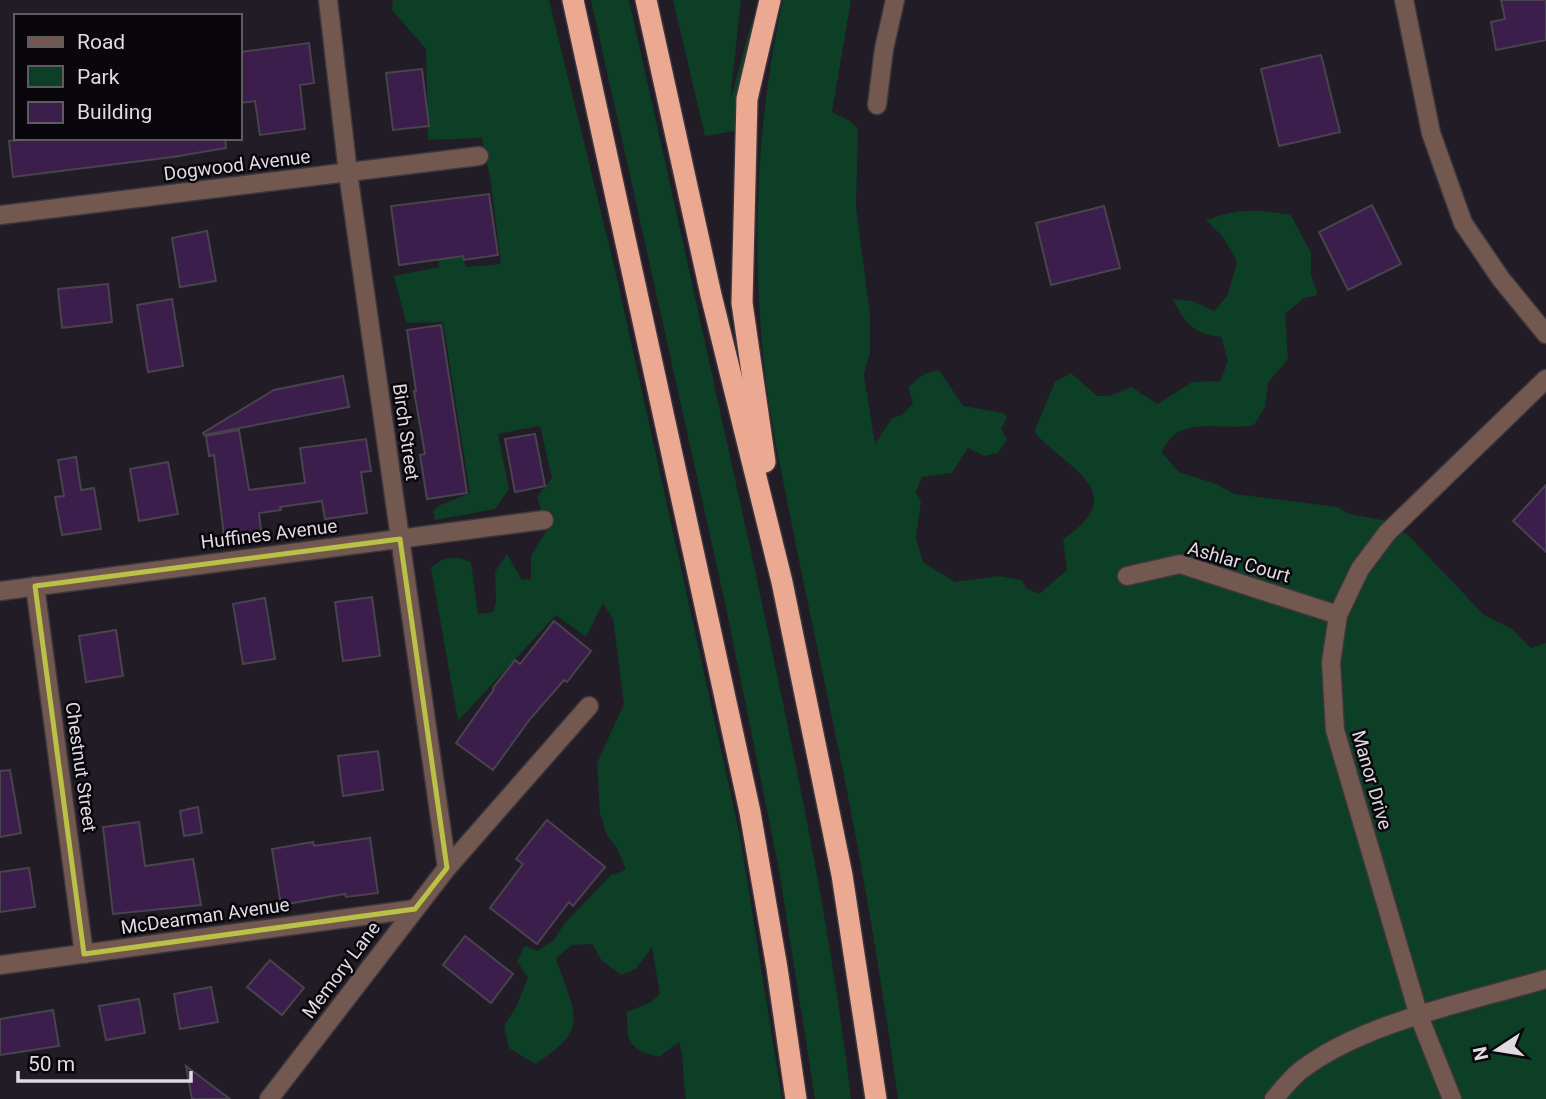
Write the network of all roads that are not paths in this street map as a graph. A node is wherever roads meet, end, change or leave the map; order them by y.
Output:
1 (328, 0) edge
2 (573, 0) edge
3 (646, 0) edge
4 (770, 0) edge
5 (895, 0) edge
6 (1404, 0) edge
7 (877, 105) dead end
8 (479, 156) dead end
9 (348, 173) junction
10 (0, 215) edge
11 (1546, 334) edge
12 (1546, 379) edge
13 (544, 520) dead end
14 (400, 539) junction
15 (1127, 576) dead end
16 (782, 582) junction
17 (35, 586) junction
18 (0, 590) edge
19 (1338, 615) junction
20 (589, 706) dead end
21 (447, 868) junction
22 (415, 909) junction
23 (84, 954) junction
24 (0, 965) edge
25 (1546, 979) edge
26 (1419, 1016) junction
27 (269, 1099) edge
28 (796, 1099) edge
29 (876, 1099) edge
30 (1274, 1099) edge
31 (1452, 1099) edge

1 - 9 street, Birch Street
2 - 28 highway
3 - 16 highway
4 - 16 highway
5 - 7 street
6 - 11 street
8 - 9 street, Dogwood Avenue
9 - 10 street, Dogwood Avenue
9 - 14 street, Birch Street
12 - 19 street, Manor Drive
13 - 14 street, Huffines Avenue
14 - 17 street, Huffines Avenue
14 - 21 street, Birch Street
15 - 19 street, Ashlar Court
16 - 29 highway
17 - 18 street, Huffines Avenue
17 - 23 street, Chestnut Street
19 - 26 street, Manor Drive
20 - 21 street, Memory Lane
21 - 22 street, Memory Lane
22 - 23 street, McDearman Avenue
22 - 27 street, Memory Lane
23 - 24 street, McDearman Avenue
25 - 26 street
26 - 30 street
26 - 31 street, Manor Drive

